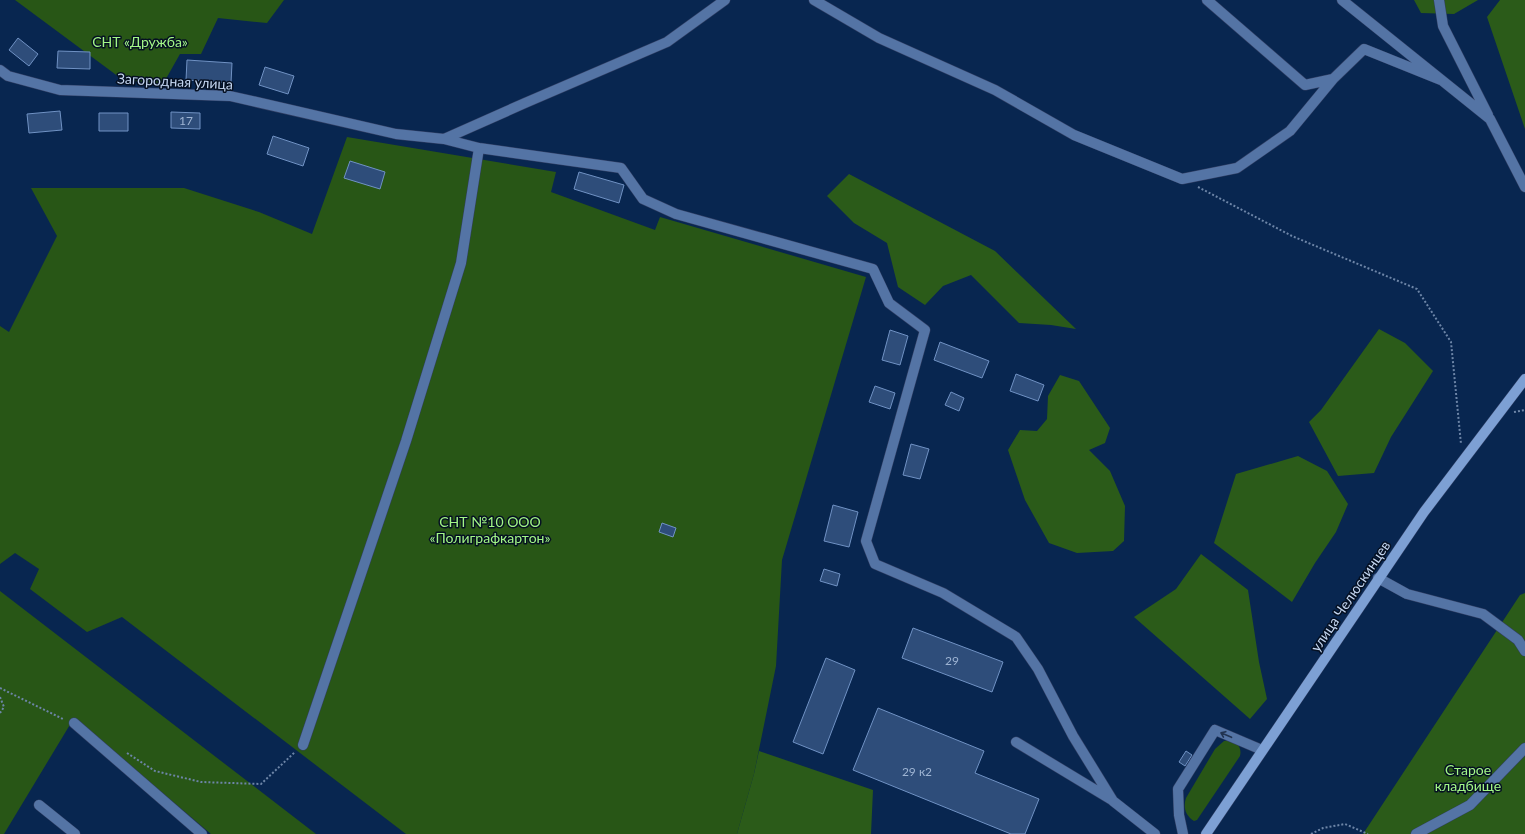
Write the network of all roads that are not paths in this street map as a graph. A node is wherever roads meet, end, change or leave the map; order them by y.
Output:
1 (725, 0) edge
2 (814, 0) edge
3 (1207, 0) edge
4 (1342, 0) edge
5 (1440, 0) edge
6 (0, 70) edge
7 (1333, 78) junction
8 (1441, 80) junction
9 (1490, 119) junction
10 (444, 139) junction
11 (479, 148) junction
12 (1525, 187) edge
13 (1525, 379) edge
14 (1378, 578) junction
15 (1525, 651) edge
16 (74, 723) road end
17 (1016, 742) dead end
18 (303, 745) road end
19 (1525, 748) edge
20 (1262, 750) junction
21 (1113, 801) junction
22 (39, 805) dead end
23 (75, 834) edge
24 (202, 834) edge
25 (1155, 834) edge
26 (1183, 834) edge
27 (1206, 834) edge
28 (1416, 834) edge

1 - 10 street
2 - 7 street
3 - 7 street
4 - 8 street
5 - 9 street
6 - 10 street, Загородная улица
7 - 8 street
8 - 9 street
9 - 12 street
10 - 11 street, Загородная улица
11 - 18 street
11 - 21 street, Загородная улица
13 - 14 main road, улица Челюскинцев
14 - 15 street
14 - 20 main road, улица Челюскинцев
16 - 24 street
17 - 21 street
19 - 28 street
20 -> 26 street
20 - 27 main road, улица Челюскинцев
21 - 25 street
22 - 23 street

